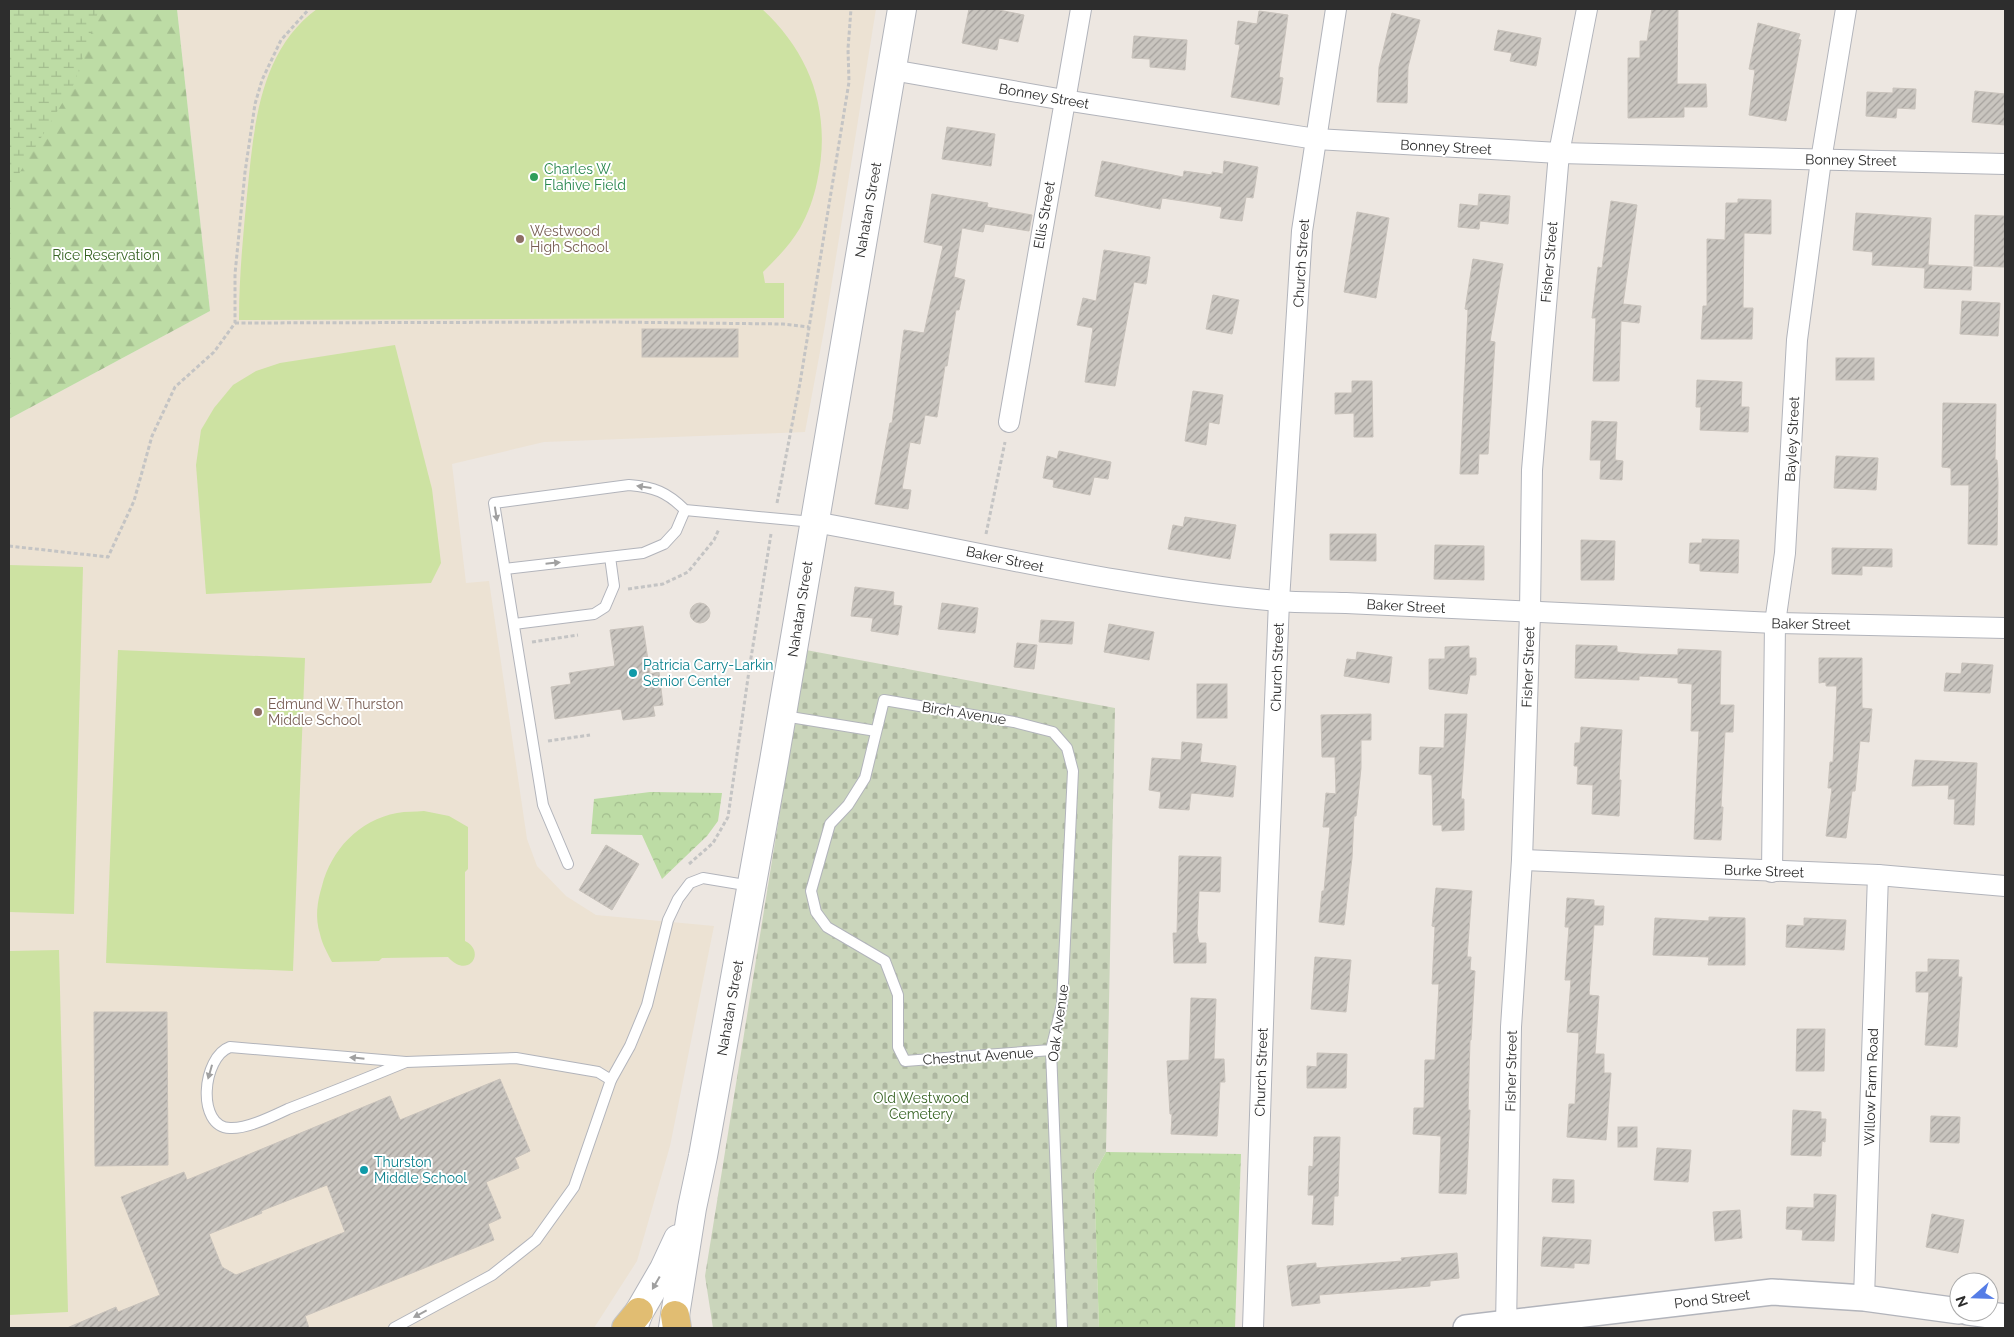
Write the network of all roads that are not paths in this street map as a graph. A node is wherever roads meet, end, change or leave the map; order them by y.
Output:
1 (902, 9) edge
2 (1081, 9) edge
3 (1336, 9) edge
4 (1587, 9) edge
5 (1846, 9) edge
6 (892, 70) junction
7 (1064, 100) junction
8 (1316, 139) junction
9 (1559, 153) junction
10 (1821, 160) junction
11 (2005, 164) edge
12 (1008, 422) road end
13 (685, 510) junction
14 (814, 522) junction
15 (610, 557) junction
16 (505, 569) junction
17 (1279, 601) junction
18 (1530, 612) junction
19 (1774, 623) junction
20 (514, 624) junction
21 (2005, 628) edge
22 (782, 716) junction
23 (876, 731) junction
24 (1067, 748) joint
25 (1522, 860) junction
26 (568, 864) dead end
27 (1772, 872) junction
28 (1878, 875) junction
29 (752, 886) junction
30 (2005, 886) edge
31 (1051, 1050) junction
32 (406, 1062) junction
33 (611, 1080) junction
34 (692, 1208) junction
35 (1864, 1298) junction
36 (1949, 1310) edge
37 (633, 1323) edge
38 (675, 1324) edge
39 (1506, 1326) edge
40 (394, 1328) edge
41 (1062, 1328) edge
42 (1254, 1328) edge
43 (1466, 1328) edge

1 - 6 main road, Nahatan Street
2 - 7 street, Ellis Street
3 - 8 street, Church Street
4 - 9 street, Fisher Street
5 - 10 street, Bayley Street
6 - 7 street, Bonney Street
6 - 14 main road, Nahatan Street
7 - 8 street, Bonney Street
7 - 12 street, Ellis Street
8 - 9 street, Bonney Street
8 - 17 street, Church Street
9 - 10 street, Bonney Street
9 - 18 street, Fisher Street
10 - 11 street, Bonney Street
10 - 19 street, Bayley Street
13 - 14 lane
13 - 15 lane
13 -> 16 lane
14 - 17 street, Baker Street
14 - 22 main road, Nahatan Street
16 -> 15 lane
15 - 20 lane
16 - 20 lane
17 - 18 street, Baker Street
17 - 42 street, Church Street
18 - 19 street, Baker Street
18 - 25 street, Fisher Street
19 - 21 street, Baker Street
19 - 27 street, Bayley Street
20 - 26 lane
22 - 23 lane
22 - 29 main road, Nahatan Street
23 - 24 lane, Birch Avenue
23 - 31 lane, Chestnut Avenue
24 - 31 lane, Oak Avenue
25 - 27 street, Burke Street
25 - 39 street, Fisher Street
27 - 28 street, Burke Street
28 - 30 street, Burke Street
28 - 35 street, Willow Farm Road
29 - 33 lane
29 - 34 main road, Nahatan Street
31 - 41 lane, Oak Avenue
32 -> 32 lane
32 - 33 lane
33 -> 40 lane
34 -> 37 main road, Nahatan Street
34 - 38 main road, Nahatan Street
35 - 36 street, Pond Street
35 - 39 street, Pond Street
39 - 43 street, Pond Street

